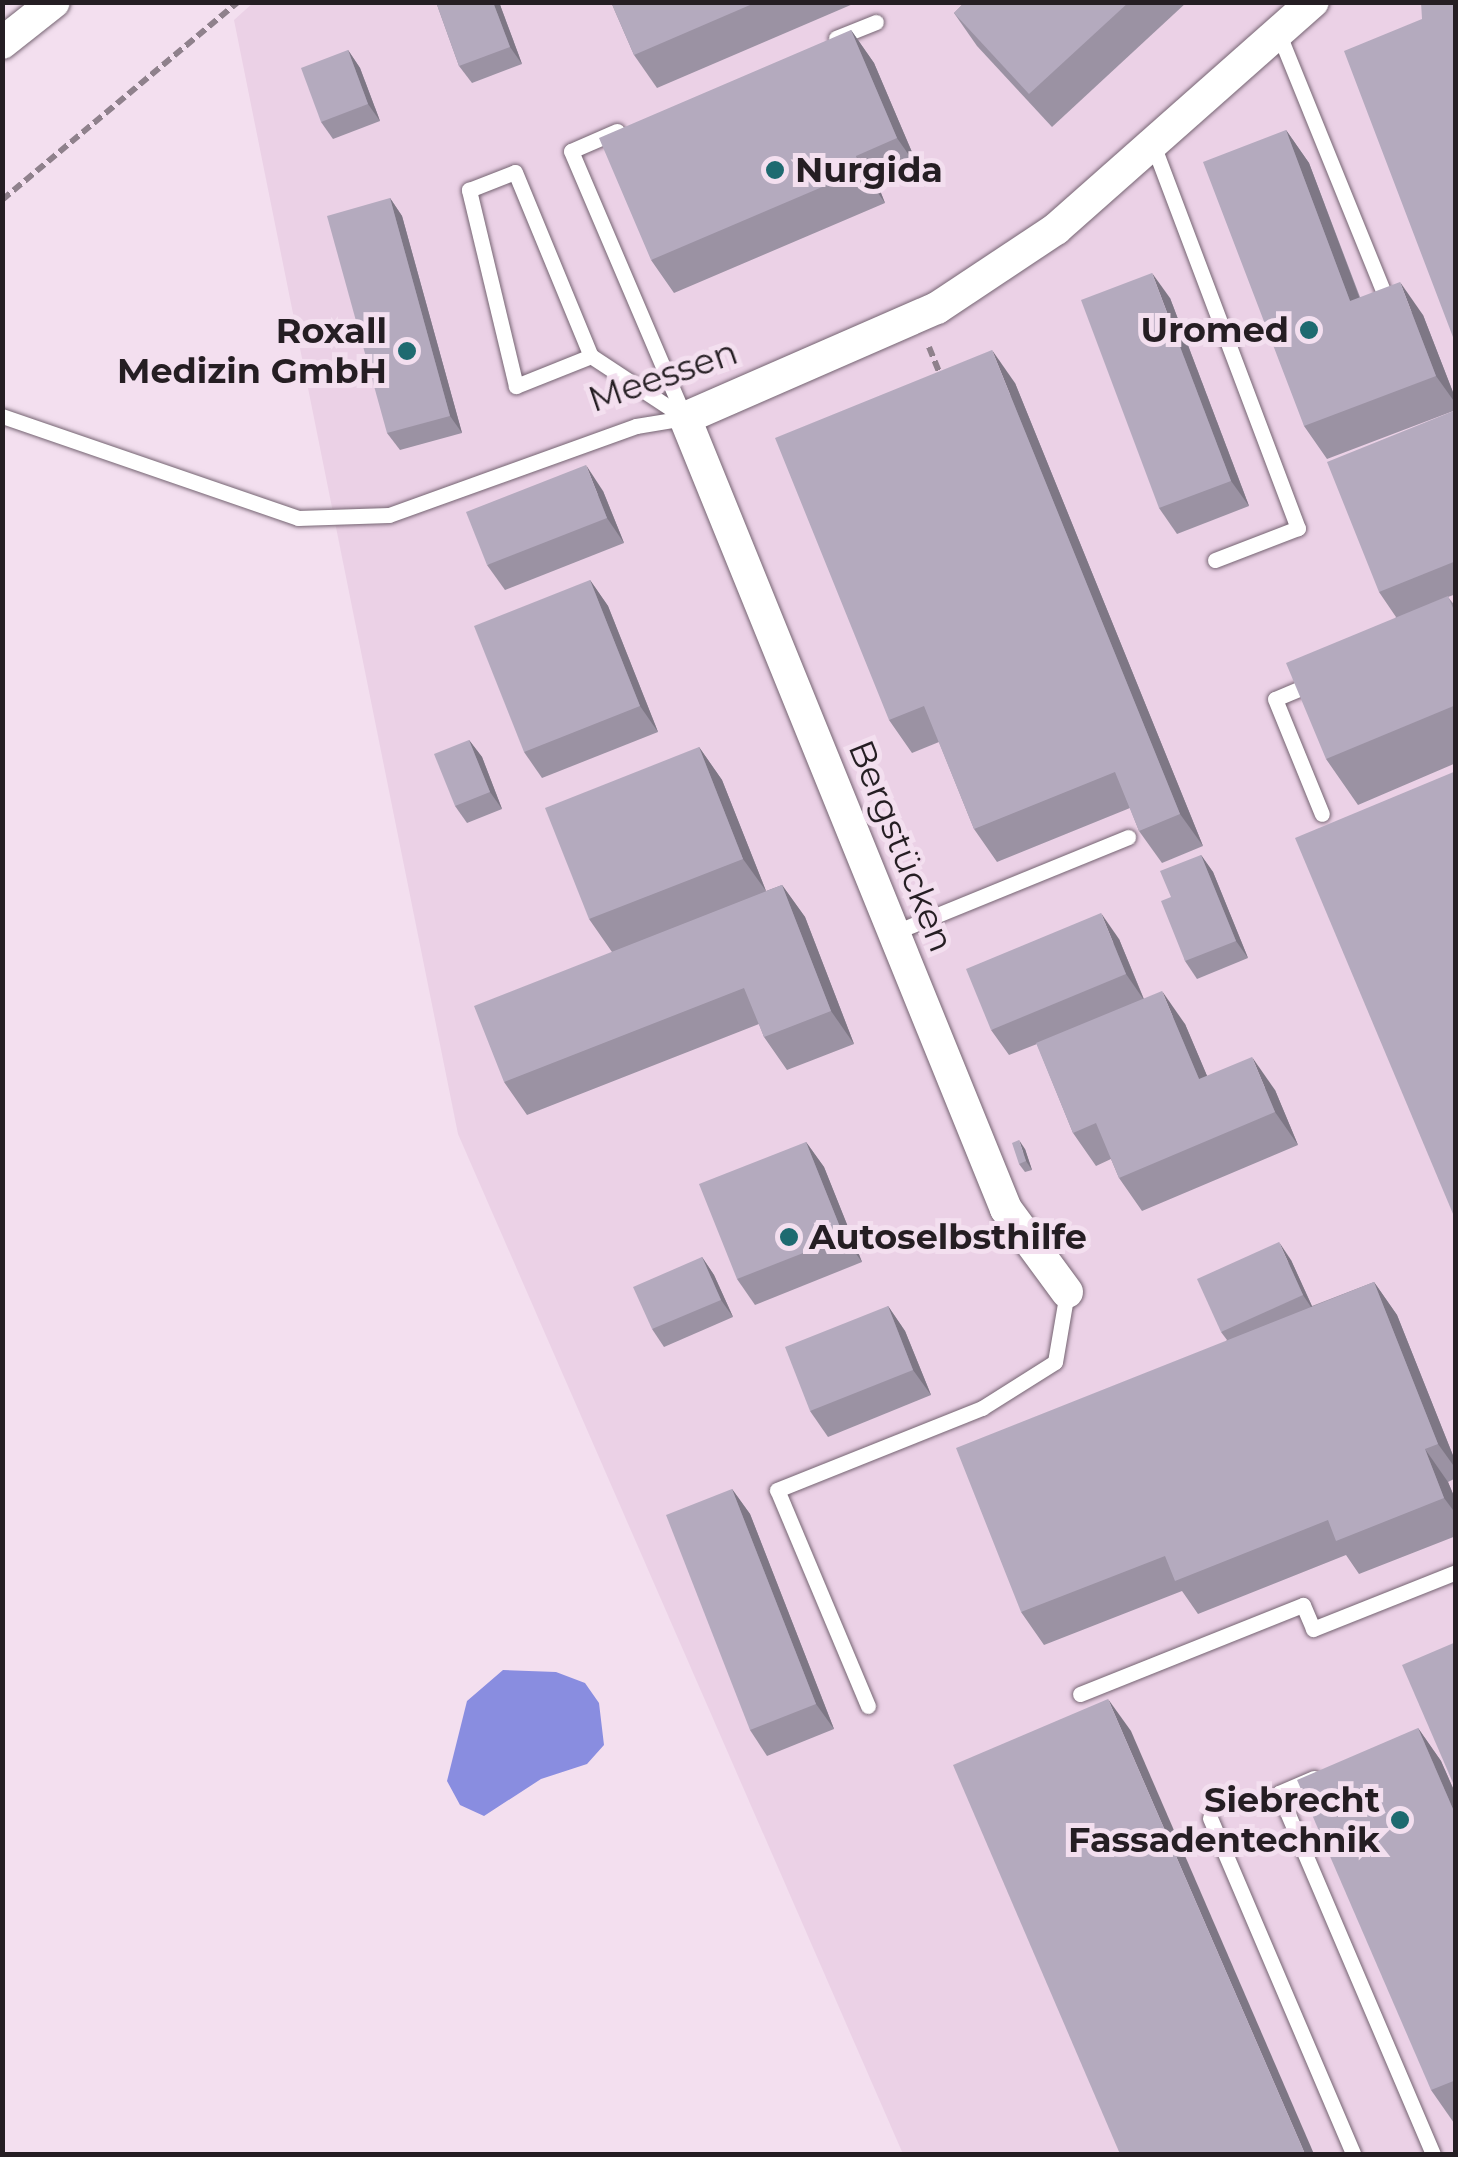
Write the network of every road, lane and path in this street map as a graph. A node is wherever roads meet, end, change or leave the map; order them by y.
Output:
1 (54, 2) edge
2 (238, 2) edge
3 (1313, 2) edge
4 (876, 22) dead end
5 (1278, 32) junction
6 (2, 43) edge
7 (822, 44) edge
8 (643, 120) edge
9 (1152, 142) junction
10 (2, 200) edge
11 (1389, 306) edge
12 (591, 356) junction
13 (2, 416) edge
14 (684, 418) junction
15 (1214, 560) dead end
16 (1329, 677) edge
17 (1322, 814) dead end
18 (1128, 837) edge
19 (894, 933) junction
20 (1066, 1292) joint
21 (1456, 1572) edge
22 (1080, 1694) dead end
23 (868, 1706) dead end
24 (1333, 1770) edge
25 (1210, 1818) dead end
26 (1353, 2154) edge
27 (1433, 2154) edge

1 - 6 street
2 - 10 path
3 - 5 street, Meessen
4 - 7 lane
5 - 9 street, Meessen
5 - 11 lane
8 - 14 lane
9 - 14 street, Meessen
9 - 15 lane
12 - 12 lane
12 - 14 lane
13 - 14 lane, Meessen
14 - 19 street, Bergstücken
16 - 17 lane
18 - 19 lane
19 - 20 street, Bergstücken
20 - 23 lane
21 - 22 lane
24 - 27 lane
25 - 26 lane

